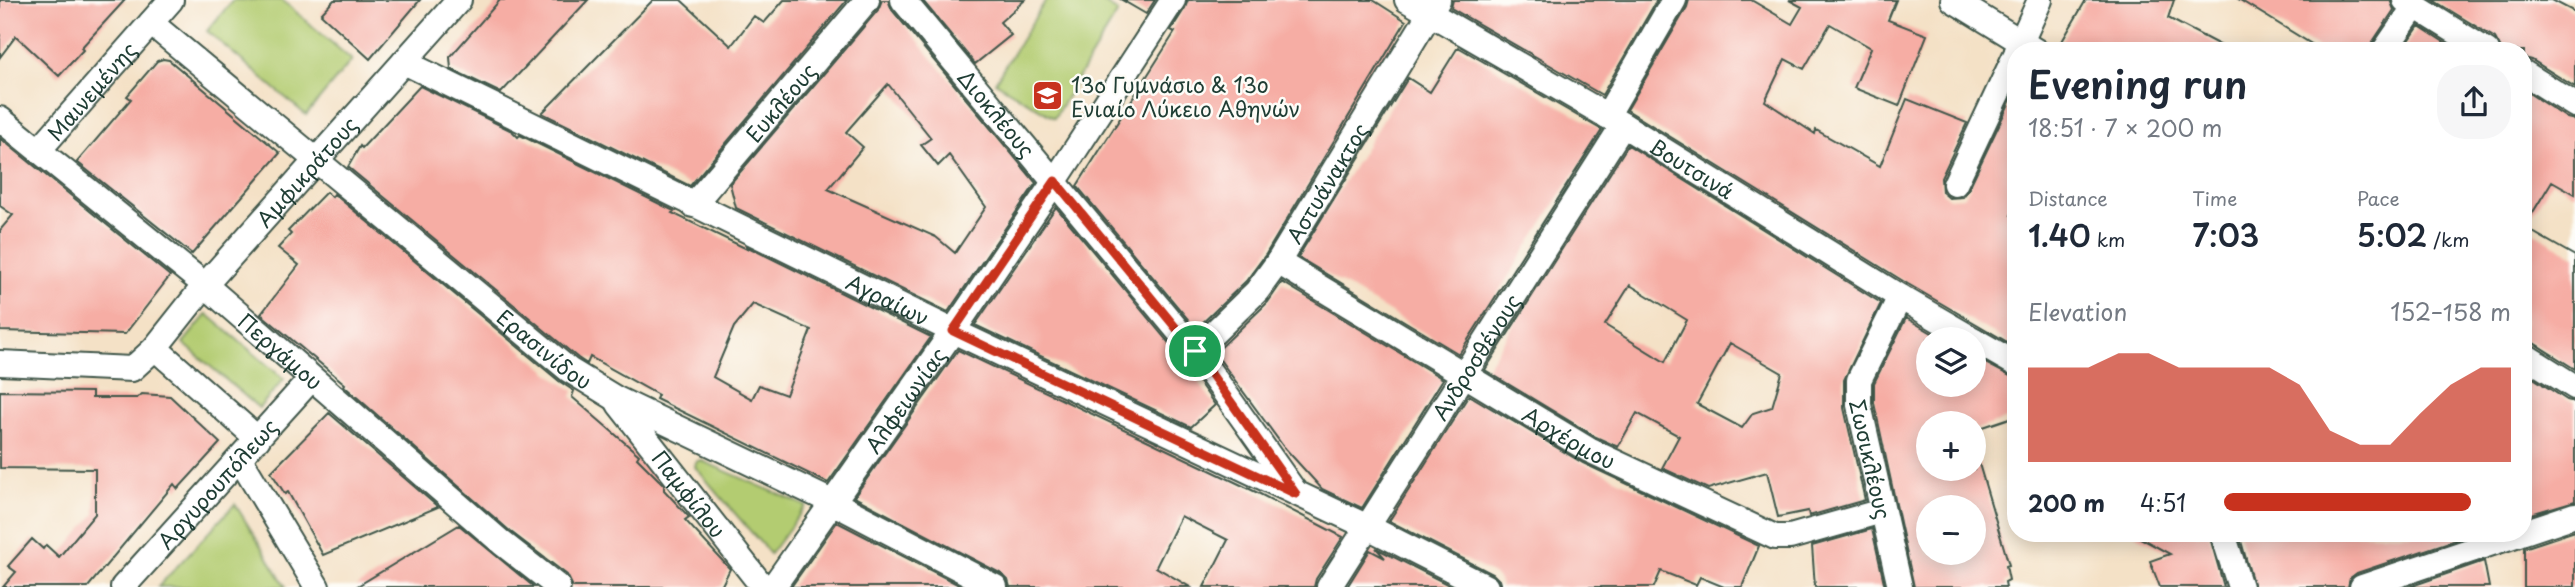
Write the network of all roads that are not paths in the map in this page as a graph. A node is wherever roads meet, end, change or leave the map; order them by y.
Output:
1 (171, 0) edge
2 (459, 0) edge
3 (867, 0) edge
4 (903, 0) edge
5 (1173, 0) edge
6 (1406, 0) edge
7 (1674, 0) edge
8 (1953, 0) edge
9 (2040, 0) edge
10 (2410, 3) edge
11 (1433, 7) edge
12 (151, 23) junction
13 (2013, 42) edge
14 (2025, 42) edge
15 (2389, 42) edge
16 (2473, 42) edge
17 (404, 62) junction
18 (2532, 78) edge
19 (2007, 81) edge
20 (2575, 105) edge
21 (0, 119) edge
22 (1615, 120) junction
23 (39, 150) junction
24 (317, 161) junction
25 (1055, 181) junction
26 (1955, 184) dead end
27 (693, 205) junction
28 (1278, 262) junction
29 (205, 285) junction
30 (1900, 297) junction
31 (1952, 327) edge
32 (953, 331) junction
33 (1986, 347) edge
34 (155, 348) junction
35 (1195, 351) junction
36 (2007, 358) edge
37 (2532, 360) edge
38 (0, 363) edge
39 (1464, 374) junction
40 (311, 379) junction
41 (2575, 387) edge
42 (615, 398) junction
43 (258, 439) junction
44 (240, 459) junction
45 (1296, 494) junction
46 (832, 502) junction
47 (1882, 511) junction
48 (2575, 514) edge
49 (1368, 527) junction
50 (2532, 529) edge
51 (2226, 542) edge
52 (2494, 542) edge
53 (123, 587) edge
54 (317, 587) edge
55 (558, 587) edge
56 (763, 587) edge
57 (773, 587) edge
58 (995, 587) edge
59 (1329, 587) edge
60 (1486, 587) edge
61 (1900, 587) edge
62 (2240, 587) edge
63 (2362, 587) edge

1 - 12 street, Μαινεμένης
2 - 17 street, Αμφικράτους
3 - 27 street, Ευκλέους
4 - 25 street, Διοκλέους
5 - 25 street, Αλφειωνίας
6 - 11 street, Βουτσινά
7 - 22 street, Ανδροσθένους
8 - 13 street
9 - 14 street
10 - 15 street
10 - 16 street
11 - 22 street, Βουτσινά
11 - 28 street, Αστυάνακτος
12 - 23 street, Μαινεμένης
12 - 24 street, Ερασινίδου
17 - 24 street, Αμφικράτους
17 - 27 street, Αγραίων
18 - 20 street
19 - 26 street
21 - 23 street, Περγάμου
22 - 30 street, Βουτσινά
22 - 39 street, Ανδροσθένους
23 - 29 street, Περγάμου
24 - 29 street, Αμφικράτους
24 - 42 street, Ερασινίδου
25 - 32 street, Αλφειωνίας
25 - 35 street, Διοκλέους
27 - 32 street, Αγραίων
28 - 35 street, Αστυάνακτος
28 - 39 street, Αρχέρμου
29 - 34 street, Αμφικράτους
29 - 40 street, Περγάμου
30 - 31 street, Βουτσινά
30 - 47 street, Σωσικλέους
32 - 45 street, Αγραίων
32 - 46 street, Αλφειωνίας
33 - 36 street, Βουτσινά
34 - 38 street, Αμφικράτους
34 - 43 street
35 - 45 street, Διοκλέους
37 - 41 street
39 - 47 street, Αρχέρμου
39 - 49 street, Ανδροσθένους
40 - 43 street, Αργυρουπόλεως
40 - 55 street, Περγάμου
42 - 46 street, Ερασινίδου
42 - 56 street, Παμφίλου
43 - 44 street, Αργυρουπόλεως
44 - 53 street, Αργυρουπόλεως
44 - 54 street
45 - 49 street, Αγραίων
46 - 57 street, Αλφειωνίας
46 - 58 street, Ερασινίδου
47 - 61 street, Σωσικλέους
48 - 50 street
49 - 59 street, Ανδροσθένους
49 - 60 street, Αγραίων
51 - 62 street
52 - 63 street

